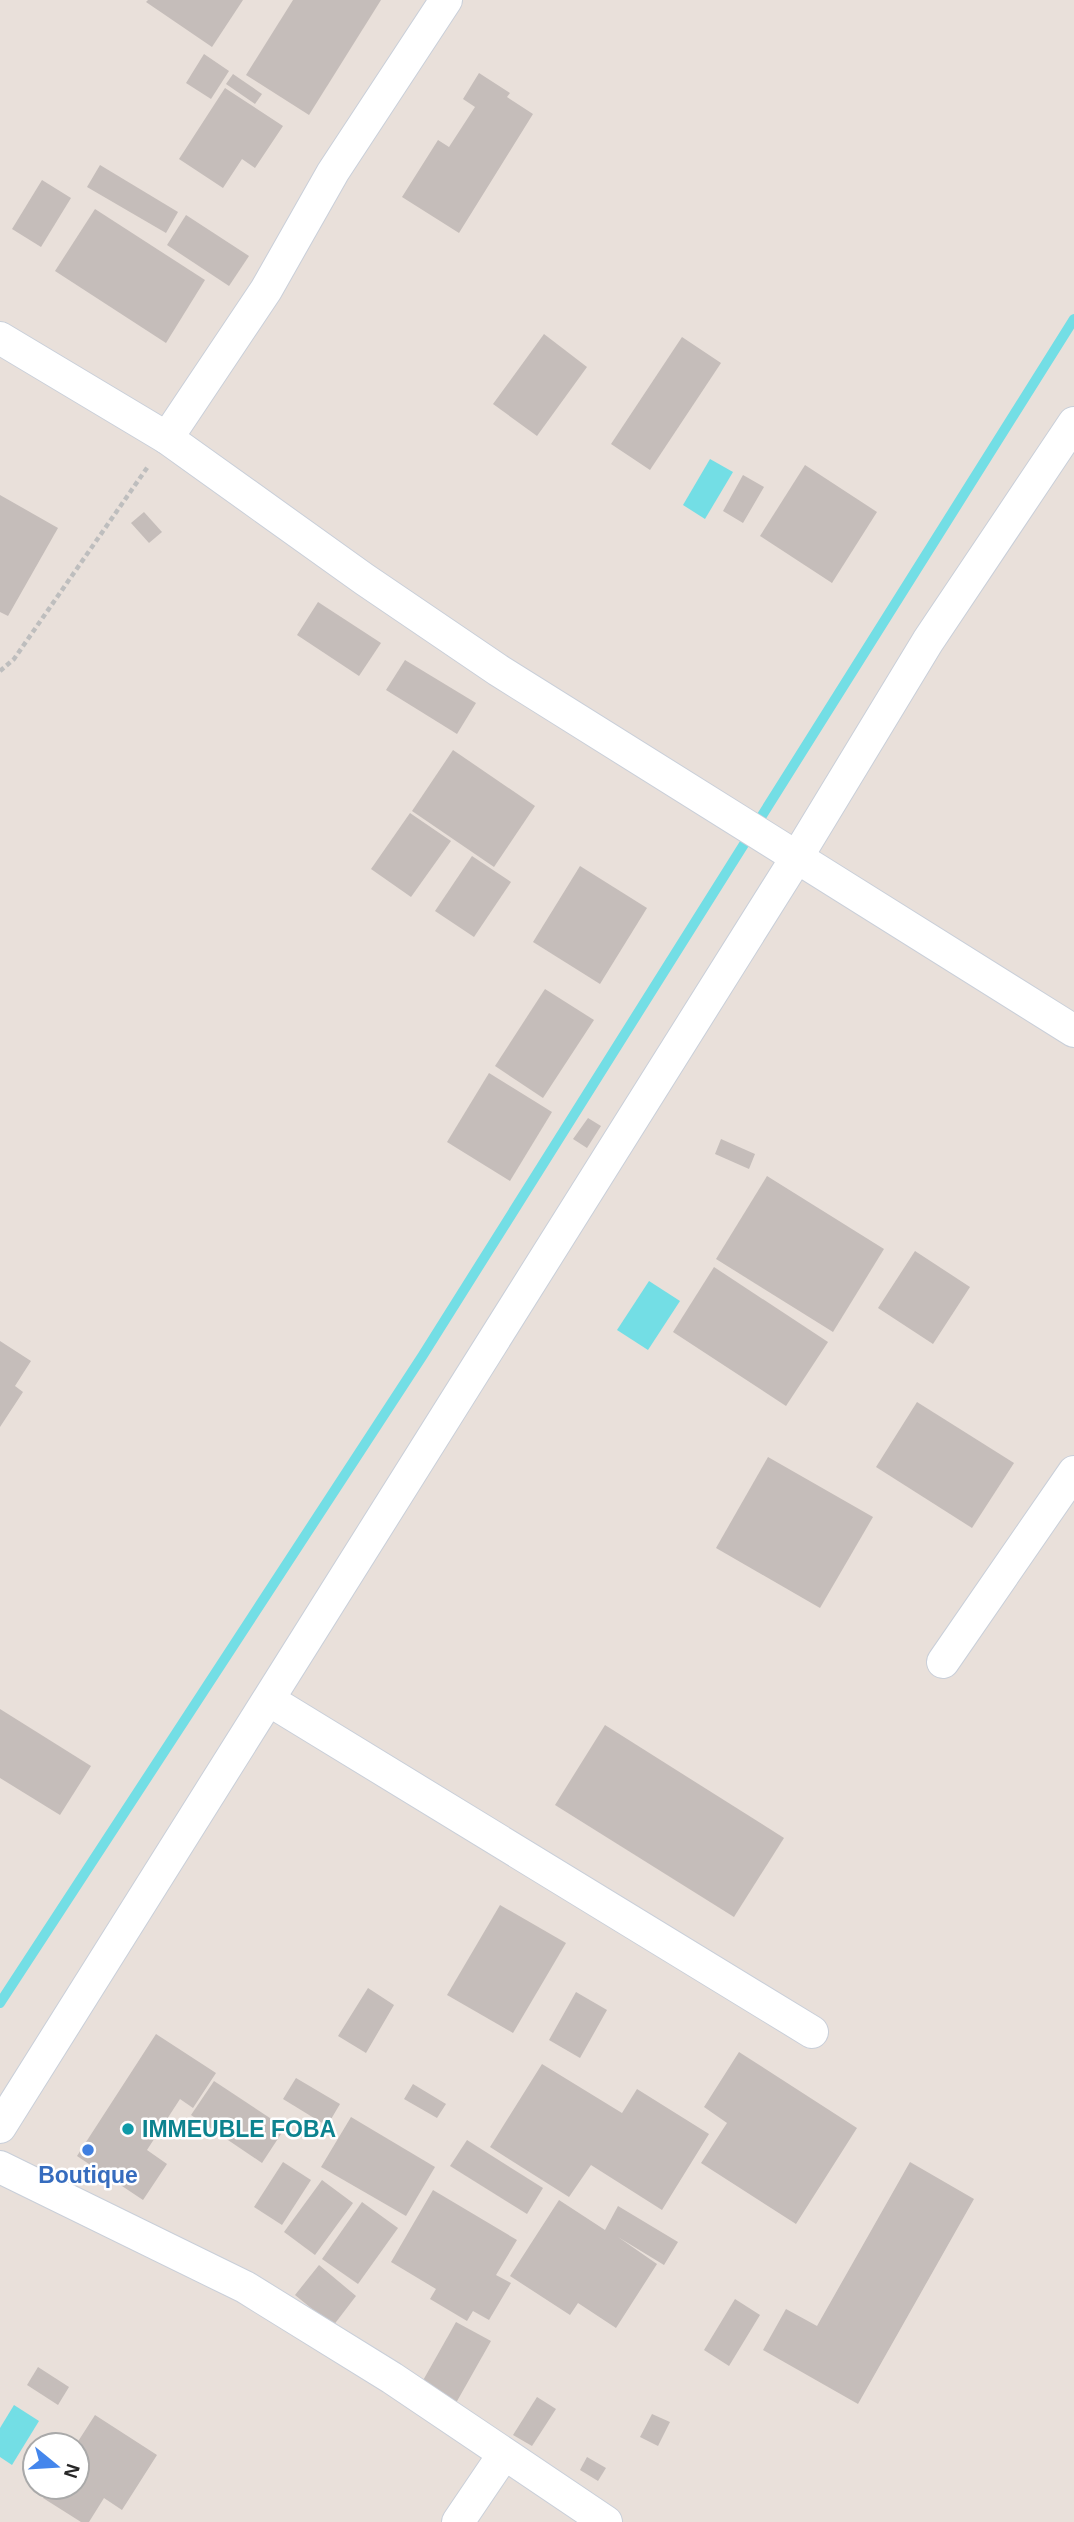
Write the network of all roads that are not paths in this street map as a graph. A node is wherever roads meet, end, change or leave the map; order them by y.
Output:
1 (446, 0) edge
2 (0, 338) edge
3 (1074, 423) edge
4 (167, 438) junction
5 (797, 857) junction
6 (1074, 1031) edge
7 (1074, 1472) edge
8 (943, 1662) dead end
9 (269, 1700) junction
10 (812, 2032) dead end
11 (0, 2127) edge
12 (0, 2167) edge
13 (504, 2454) junction
14 (458, 2522) edge
15 (606, 2522) edge

1 - 4 street
2 - 4 street
3 - 5 street
4 - 5 street
5 - 6 street
5 - 9 street
7 - 8 street
9 - 10 street
9 - 11 street
12 - 13 street
13 - 14 street
13 - 15 street

